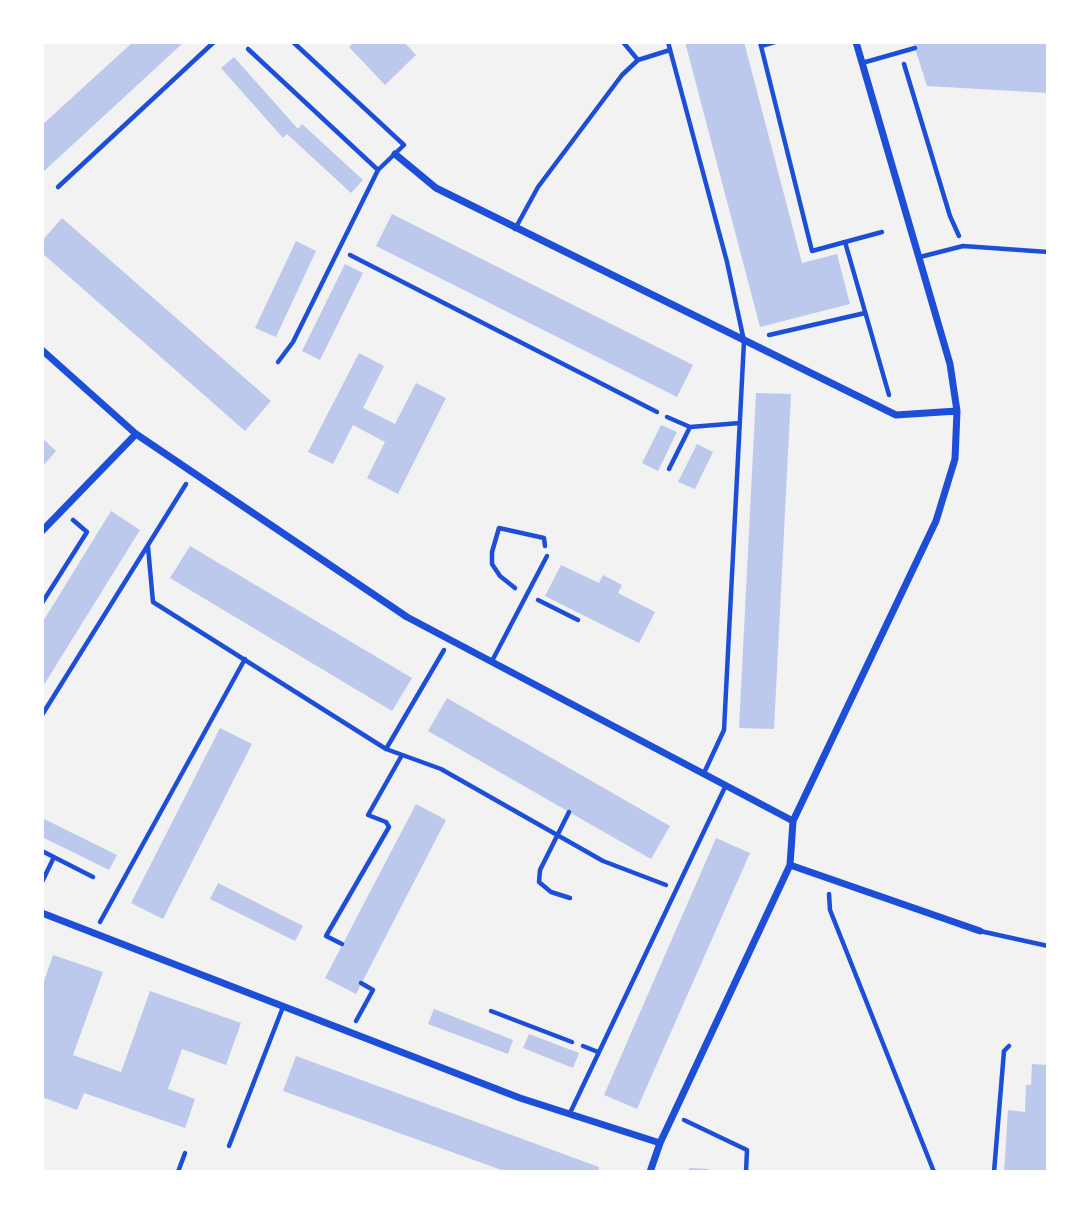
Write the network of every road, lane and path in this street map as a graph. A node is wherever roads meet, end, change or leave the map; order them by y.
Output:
1 (214, 42) edge
2 (293, 42) edge
3 (623, 42) edge
4 (668, 42) edge
5 (775, 42) edge
6 (856, 42) edge
7 (760, 44) edge
8 (915, 48) dead end
9 (248, 49) dead end
10 (670, 50) junction
11 (901, 52) junction
12 (638, 60) junction
13 (862, 63) junction
14 (395, 154) junction
15 (378, 170) junction
16 (58, 187) dead end
17 (515, 229) junction
18 (882, 232) dead end
19 (845, 242) junction
20 (963, 246) junction
21 (339, 249) junction
22 (1048, 253) edge
23 (920, 257) junction
24 (865, 313) junction
25 (765, 336) dead end
26 (744, 341) junction
27 (42, 350) edge
28 (278, 362) dead end
29 (882, 371) dead end
30 (957, 411) junction
31 (667, 418) joint
32 (740, 423) junction
33 (690, 427) junction
34 (136, 434) junction
35 (669, 469) dead end
36 (193, 472) junction
37 (62, 511) junction
38 (42, 531) edge
39 (148, 547) junction
40 (547, 556) dead end
41 (42, 603) edge
42 (450, 640) junction
43 (245, 659) junction
44 (491, 662) junction
45 (42, 715) edge
46 (386, 749) junction
47 (401, 755) junction
48 (704, 774) junction
49 (726, 784) junction
50 (569, 812) dead end
51 (793, 821) junction
52 (558, 836) junction
53 (42, 851) edge
54 (54, 857) junction
55 (790, 864) junction
56 (93, 877) dead end
57 (828, 879) junction
58 (42, 882) edge
59 (678, 889) junction
60 (570, 898) dead end
61 (42, 913) edge
62 (980, 931) joint
63 (94, 934) junction
64 (342, 944) dead end
65 (1048, 946) edge
66 (361, 983) dead end
67 (283, 1007) junction
68 (491, 1010) dead end
69 (350, 1033) junction
70 (583, 1046) joint
71 (1009, 1046) dead end
72 (598, 1052) junction
73 (570, 1113) junction
74 (674, 1114) junction
75 (660, 1143) junction
76 (229, 1146) dead end
77 (185, 1153) dead end
78 (648, 1169) edge
79 (178, 1172) edge
80 (746, 1172) edge
81 (934, 1172) edge
82 (994, 1172) edge

1 - 16 path
2 - 14 lane
3 - 12 lane
4 - 10 lane
5 - 7 path
6 - 13 street
7 - 19 path
8 - 11 lane
9 - 15 lane
10 - 12 lane
10 - 26 lane
11 - 13 lane
11 - 20 path
12 - 17 lane
13 - 23 street
14 - 15 lane
14 - 17 street
15 - 21 lane
17 - 26 street
18 - 19 path
19 - 24 path
20 - 22 lane
20 - 23 lane
21 - 28 lane
21 - 31 path
23 - 30 street
24 - 25 path
24 - 29 path
26 - 30 street
26 - 32 lane
27 - 34 street
30 - 51 street
31 - 33 lane
32 - 33 lane
32 - 48 lane
33 - 35 lane
34 - 36 street
34 - 37 street
36 - 39 path
36 - 42 street
37 - 38 street
37 - 41 path
39 - 43 path
39 - 45 path
40 - 44 lane
42 - 44 street
42 - 46 path
43 - 46 path
43 - 63 path
44 - 48 street
46 - 47 path
47 - 52 path
47 - 64 path
48 - 49 street
49 - 51 street
49 - 59 lane
50 - 52 path
51 - 55 street
52 - 59 path
52 - 60 path
53 - 54 lane
54 - 56 lane
54 - 58 lane
55 - 57 street
55 - 74 street
57 - 62 street
57 - 81 path
59 - 72 lane
61 - 63 street
62 - 65 lane
63 - 67 street
66 - 69 path
67 - 69 street
67 - 76 lane
68 - 70 path
69 - 73 street
70 - 72 lane
71 - 82 path
72 - 73 lane
73 - 75 street
74 - 75 street
74 - 80 path
75 - 78 street
77 - 79 lane

